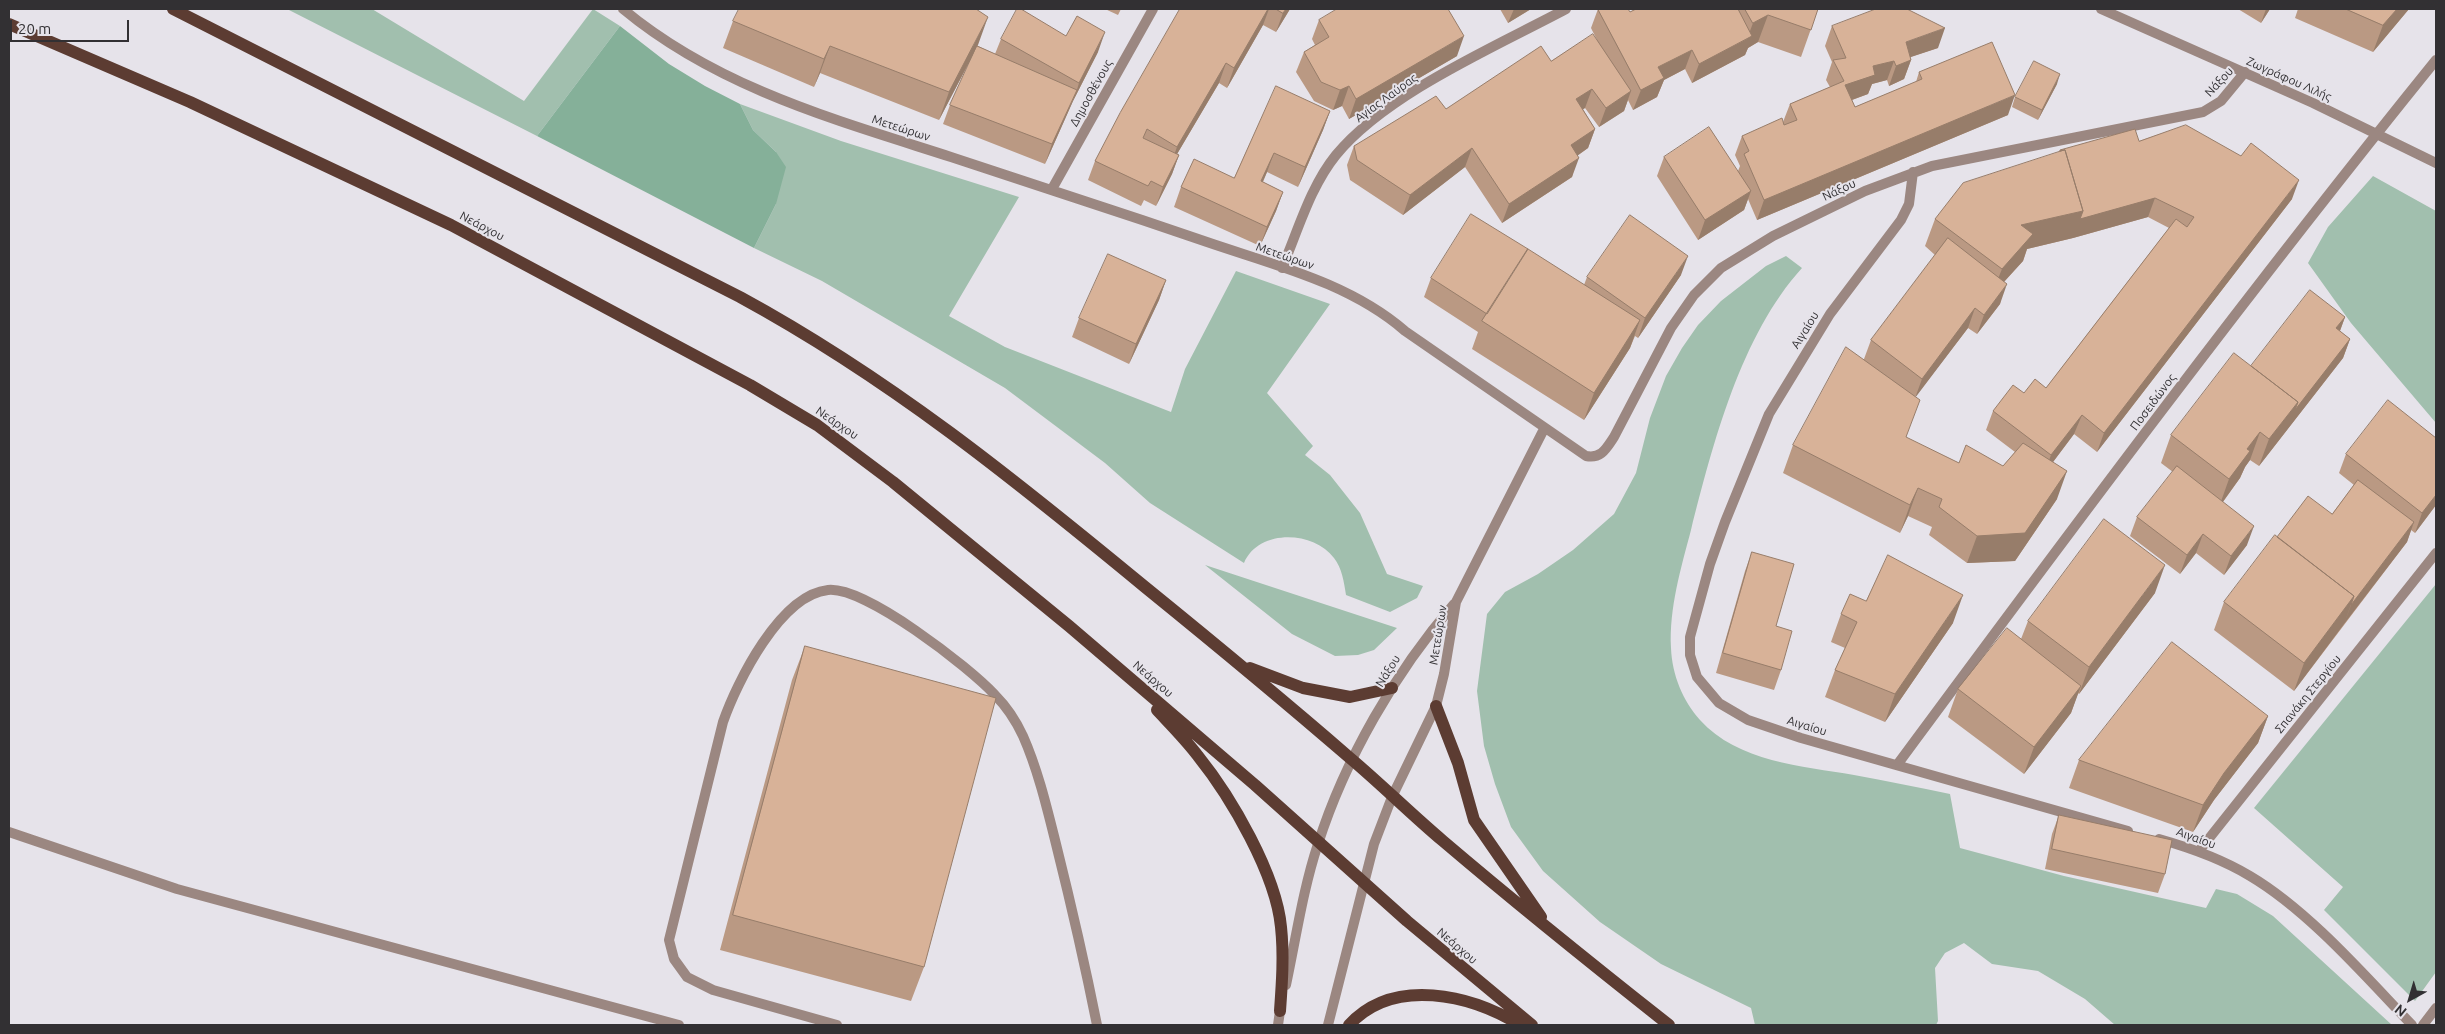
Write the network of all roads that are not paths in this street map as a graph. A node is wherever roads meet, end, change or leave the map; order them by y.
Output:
1 (173, 9) edge
2 (623, 9) edge
3 (1153, 9) edge
4 (1566, 9) edge
5 (2101, 9) edge
6 (9, 24) edge
7 (2436, 60) edge
8 (2245, 72) junction
9 (2377, 133) junction
10 (2436, 163) edge
11 (1913, 172) junction
12 (1052, 190) junction
13 (1282, 268) junction
14 (1544, 429) junction
15 (2436, 553) edge
16 (1456, 602) junction
17 (1240, 664) junction
18 (1126, 674) junction
19 (1392, 688) junction
20 (1436, 706) junction
21 (1352, 760) junction
22 (1897, 765) junction
23 (1392, 797) junction
24 (9, 832) edge
25 (1318, 844) junction
26 (2199, 851) junction
27 (1363, 882) junction
28 (1549, 930) junction
29 (2436, 1008) edge
30 (1280, 1011) junction
31 (679, 1025) edge
32 (837, 1025) edge
33 (1097, 1025) edge
34 (1278, 1025) edge
35 (1328, 1025) edge
36 (1349, 1025) edge
37 (1520, 1025) edge
38 (1532, 1025) edge
39 (1669, 1025) edge
40 (2412, 1025) edge
41 (2423, 1025) edge

1 - 17 main road
2 - 12 street, Μετεώρων
3 - 12 street, Δημοσθένους
4 - 13 street, Αγίας Λαύρας
5 - 8 street, Ζωγράφου Λιλής
6 - 18 main road, Νεάρχου
7 - 9 street, Ποσειδώνος
8 - 9 street, Ζωγράφου Λιλής
8 - 11 street, Νάξου
9 - 10 street, Ζωγράφου Λιλής
9 - 22 street, Ποσειδώνος
11 - 14 street, Νάξου
11 - 22 street, Αιγαίου
12 - 13 street, Μετεώρων
13 - 14 street, Μετεώρων
14 - 16 street, Μετεώρων
15 - 26 street, Σπανάκη Στεργίου
16 - 19 street, Νάξου
16 - 20 street, Μετεώρων
17 - 19 main road
17 - 21 main road
18 - 25 main road, Νεάρχου
18 - 30 main road
19 - 21 street, Νάξου
20 - 23 street, Μετεώρων
20 - 28 main road
21 - 23 main road
21 - 25 street, Νάξου
22 - 26 street, Αιγαίου
23 - 27 street, Μετεώρων
23 - 28 main road
24 - 31 street
25 - 27 main road, Νεάρχου
25 - 30 street, Νάξου
26 - 40 street, Αιγαίου
27 - 35 street, Μετεώρων
27 - 38 main road, Νεάρχου
28 - 39 main road
29 - 41 street
30 - 34 street, Νάξου
32 - 33 street
36 - 37 main road

